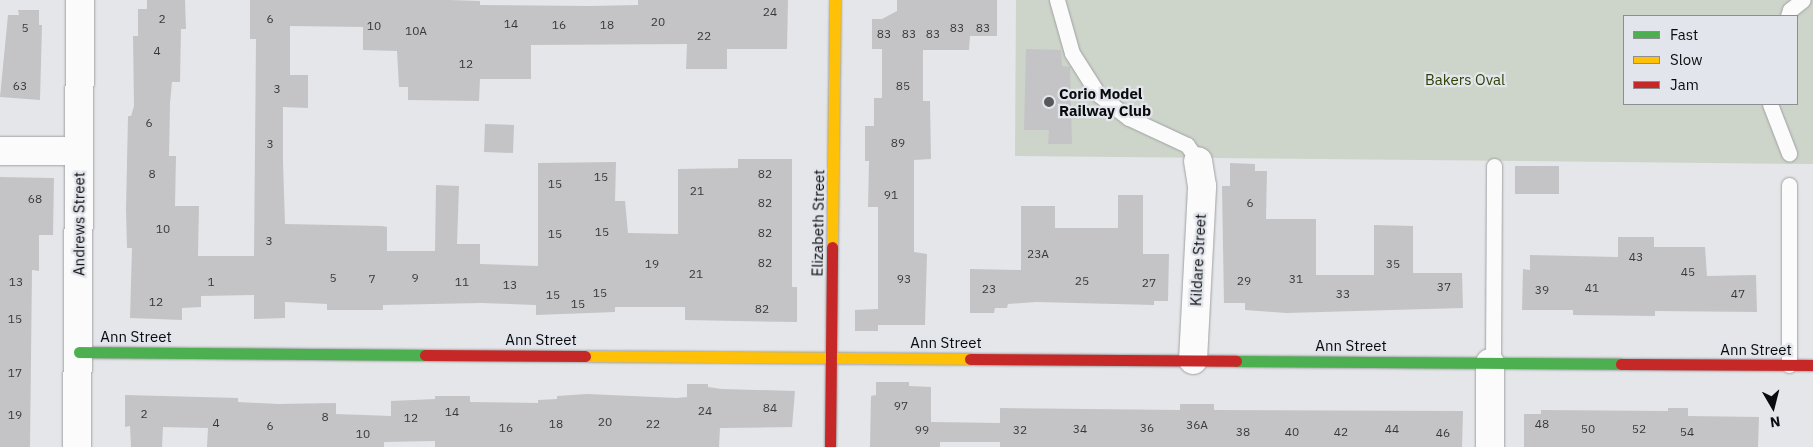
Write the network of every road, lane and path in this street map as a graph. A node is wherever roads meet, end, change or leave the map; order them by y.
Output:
1 (80, 0) edge
2 (835, 0) edge
3 (1057, 0) edge
4 (1803, 0) edge
5 (1788, 15) edge
6 (1770, 105) edge
7 (0, 151) edge
8 (79, 151) junction
9 (1789, 153) dead end
10 (1198, 161) joint
11 (1494, 166) dead end
12 (1789, 185) dead end
13 (78, 352) junction
14 (831, 357) junction
15 (1193, 360) junction
16 (1491, 363) junction
17 (1789, 365) junction
18 (1813, 365) edge
19 (77, 447) edge
20 (830, 447) edge
21 (1490, 447) edge

1 - 8 street, Andrews Street
2 - 14 street, Elizabeth Street
3 - 10 lane
4 - 5 lane
6 - 9 lane
7 - 8 street
8 - 13 street, Andrews Street
10 - 15 street, Kildare Street
11 - 16 lane
12 - 17 lane
13 - 14 street, Ann Street
13 - 19 street, Andrews Street
14 - 15 street, Ann Street
14 - 20 street, Elizabeth Street
15 - 16 street, Ann Street
16 - 17 street, Ann Street
16 - 21 street
17 - 18 street, Ann Street

